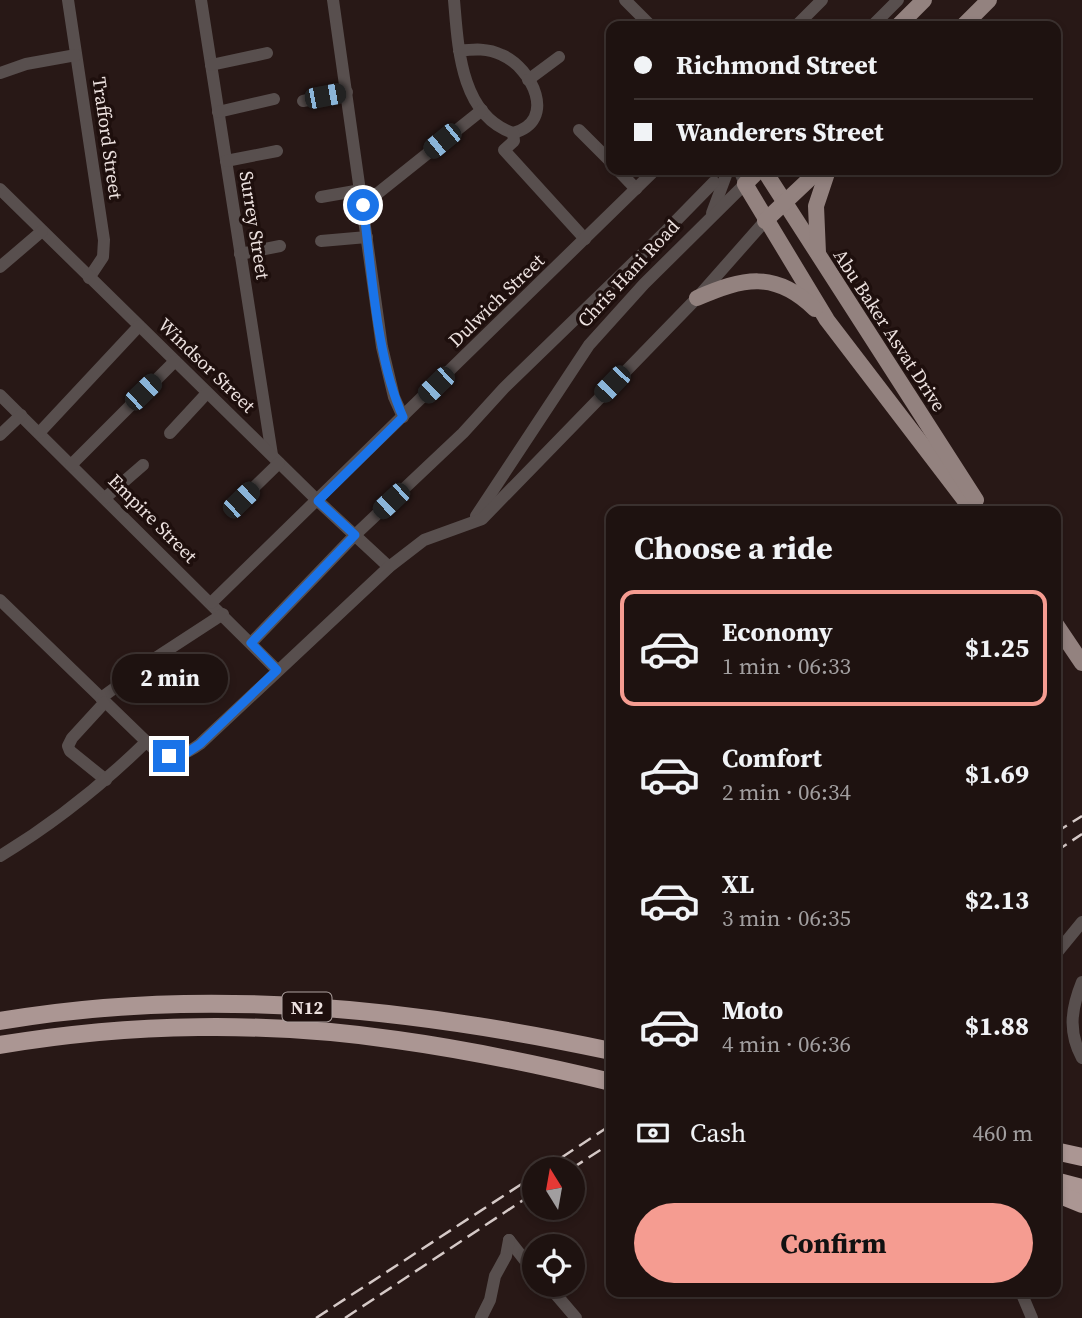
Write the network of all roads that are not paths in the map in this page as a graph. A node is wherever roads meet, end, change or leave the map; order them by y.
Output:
1 (68, 0) edge
2 (201, 0) edge
3 (333, 0) edge
4 (454, 0) edge
5 (898, 0) edge
6 (924, 0) edge
7 (989, 0) edge
8 (816, 2) edge
9 (634, 3) edge
10 (647, 21) edge
11 (800, 21) edge
12 (877, 21) edge
13 (903, 21) edge
14 (968, 21) edge
15 (459, 51) junction
16 (267, 53) dead end
17 (76, 55) junction
18 (559, 57) dead end
19 (211, 65) junction
20 (0, 73) edge
21 (527, 80) junction
22 (347, 92) junction
23 (274, 99) dead end
24 (303, 101) dead end
25 (482, 110) junction
26 (218, 113) junction
27 (579, 130) dead end
28 (513, 132) junction
29 (277, 151) dead end
30 (606, 157) edge
31 (226, 161) junction
32 (622, 175) edge
33 (651, 175) edge
34 (727, 175) edge
35 (764, 175) edge
36 (814, 175) edge
37 (826, 175) edge
38 (742, 177) edge
39 (714, 182) dead end
40 (360, 190) junction
41 (636, 190) junction
42 (2, 195) edge
43 (321, 197) dead end
44 (783, 203) junction
45 (363, 205) junction
46 (709, 219) junction
47 (765, 220) junction
48 (42, 231) junction
49 (367, 237) junction
50 (585, 239) junction
51 (321, 242) dead end
52 (280, 246) dead end
53 (240, 254) junction
54 (818, 258) junction
55 (0, 267) edge
56 (89, 278) junction
57 (696, 298) junction
58 (827, 320) junction
59 (139, 326) junction
60 (175, 361) junction
61 (207, 393) junction
62 (0, 395) edge
63 (21, 415) junction
64 (403, 417) junction
65 (39, 433) junction
66 (170, 433) dead end
67 (0, 435) edge
68 (275, 459) junction
69 (72, 465) junction
70 (143, 465) dead end
71 (105, 498) junction
72 (241, 500) dead end
73 (318, 501) junction
74 (969, 506) edge
75 (981, 506) edge
76 (474, 523) junction
77 (355, 535) junction
78 (389, 567) junction
79 (211, 603) junction
80 (3, 607) edge
81 (222, 614) junction
82 (1061, 631) edge
83 (251, 643) junction
84 (1082, 663) edge
85 (277, 670) junction
86 (103, 700) junction
87 (146, 742) junction
88 (106, 780) junction
89 (0, 854) edge
90 (1082, 922) edge
91 (1061, 948) edge
92 (1082, 982) edge
93 (0, 1021) edge
94 (0, 1045) edge
95 (606, 1050) edge
96 (1082, 1058) edge
97 (606, 1081) edge
98 (1061, 1142) edge
99 (1082, 1145) edge
100 (1061, 1152) edge
101 (1082, 1157) edge
102 (1061, 1183) edge
103 (1082, 1188) edge
104 (1061, 1195) edge
105 (1082, 1204) edge
106 (522, 1257) edge
107 (558, 1297) edge
108 (1023, 1297) edge
109 (481, 1318) edge
110 (576, 1318) edge
111 (1032, 1318) edge

1 - 17 street, Trafford Street
2 - 19 street, Surrey Street
3 - 22 street
4 - 15 street
5 - 12 street
6 - 13 main road
7 - 14 main road
8 - 11 street
9 - 10 street
15 - 21 street
15 - 25 street
16 - 19 street
17 - 20 street
17 - 56 street, Trafford Street
18 - 21 street
19 - 26 street, Surrey Street
21 - 28 street
22 - 24 street
22 - 40 street
23 - 26 street
25 - 28 street
25 - 45 street
26 - 31 street, Surrey Street
27 - 30 street
28 - 50 street
29 - 31 street
31 - 53 street, Surrey Street
32 - 41 street
33 - 41 street, Dulwich Street
34 - 46 street
35 - 44 main road, Abu Baker Asvat Drive
36 - 44 main road
37 - 54 main road
38 - 46 street, Chris Hani Road
38 - 47 main road, Abu Baker Asvat Drive
39 - 77 street
40 - 43 street
40 - 45 street
41 - 50 street, Dulwich Street
42 - 48 street, Windsor Street
44 - 47 main road
44 - 54 main road, Abu Baker Asvat Drive
45 - 49 street
46 - 76 street, Chris Hani Road
47 - 57 street
47 - 58 main road, Abu Baker Asvat Drive
48 - 55 street
48 - 56 street, Windsor Street
49 - 51 street
49 - 64 street
50 - 64 street, Dulwich Street
52 - 53 street
53 - 68 street, Surrey Street
54 - 75 main road, Abu Baker Asvat Drive
56 - 59 street, Windsor Street
57 - 58 main road
57 - 76 street
58 - 74 main road, Abu Baker Asvat Drive
59 - 60 street, Windsor Street
59 - 65 street
60 - 61 street, Windsor Street
60 - 69 street
61 - 66 street
61 - 68 street, Windsor Street
62 - 63 street, Empire Street
63 - 65 street, Empire Street
63 - 67 street
64 - 73 street, Dulwich Street
65 - 69 street, Empire Street
68 - 72 street
68 - 73 street, Windsor Street
69 - 71 street, Empire Street
70 - 71 street
71 - 79 street, Empire Street
73 - 77 street, Windsor Street
73 - 79 street, Dulwich Street
76 - 78 street
77 - 78 street, Windsor Street
77 - 83 street
78 - 85 street
79 - 81 street, Empire Street
80 - 86 street
81 - 83 street, Empire Street
81 - 86 street
82 - 84 main road
83 - 85 street, Empire Street
85 - 87 street
86 - 87 street
86 - 88 street
87 - 88 street
88 - 89 street
90 - 91 street
92 - 96 street
93 - 95 highway, N12
94 - 97 highway, N12
98 - 99 highway
100 - 101 highway
102 - 103 highway
104 - 105 highway
106 - 109 street
107 - 110 street
108 - 111 street

